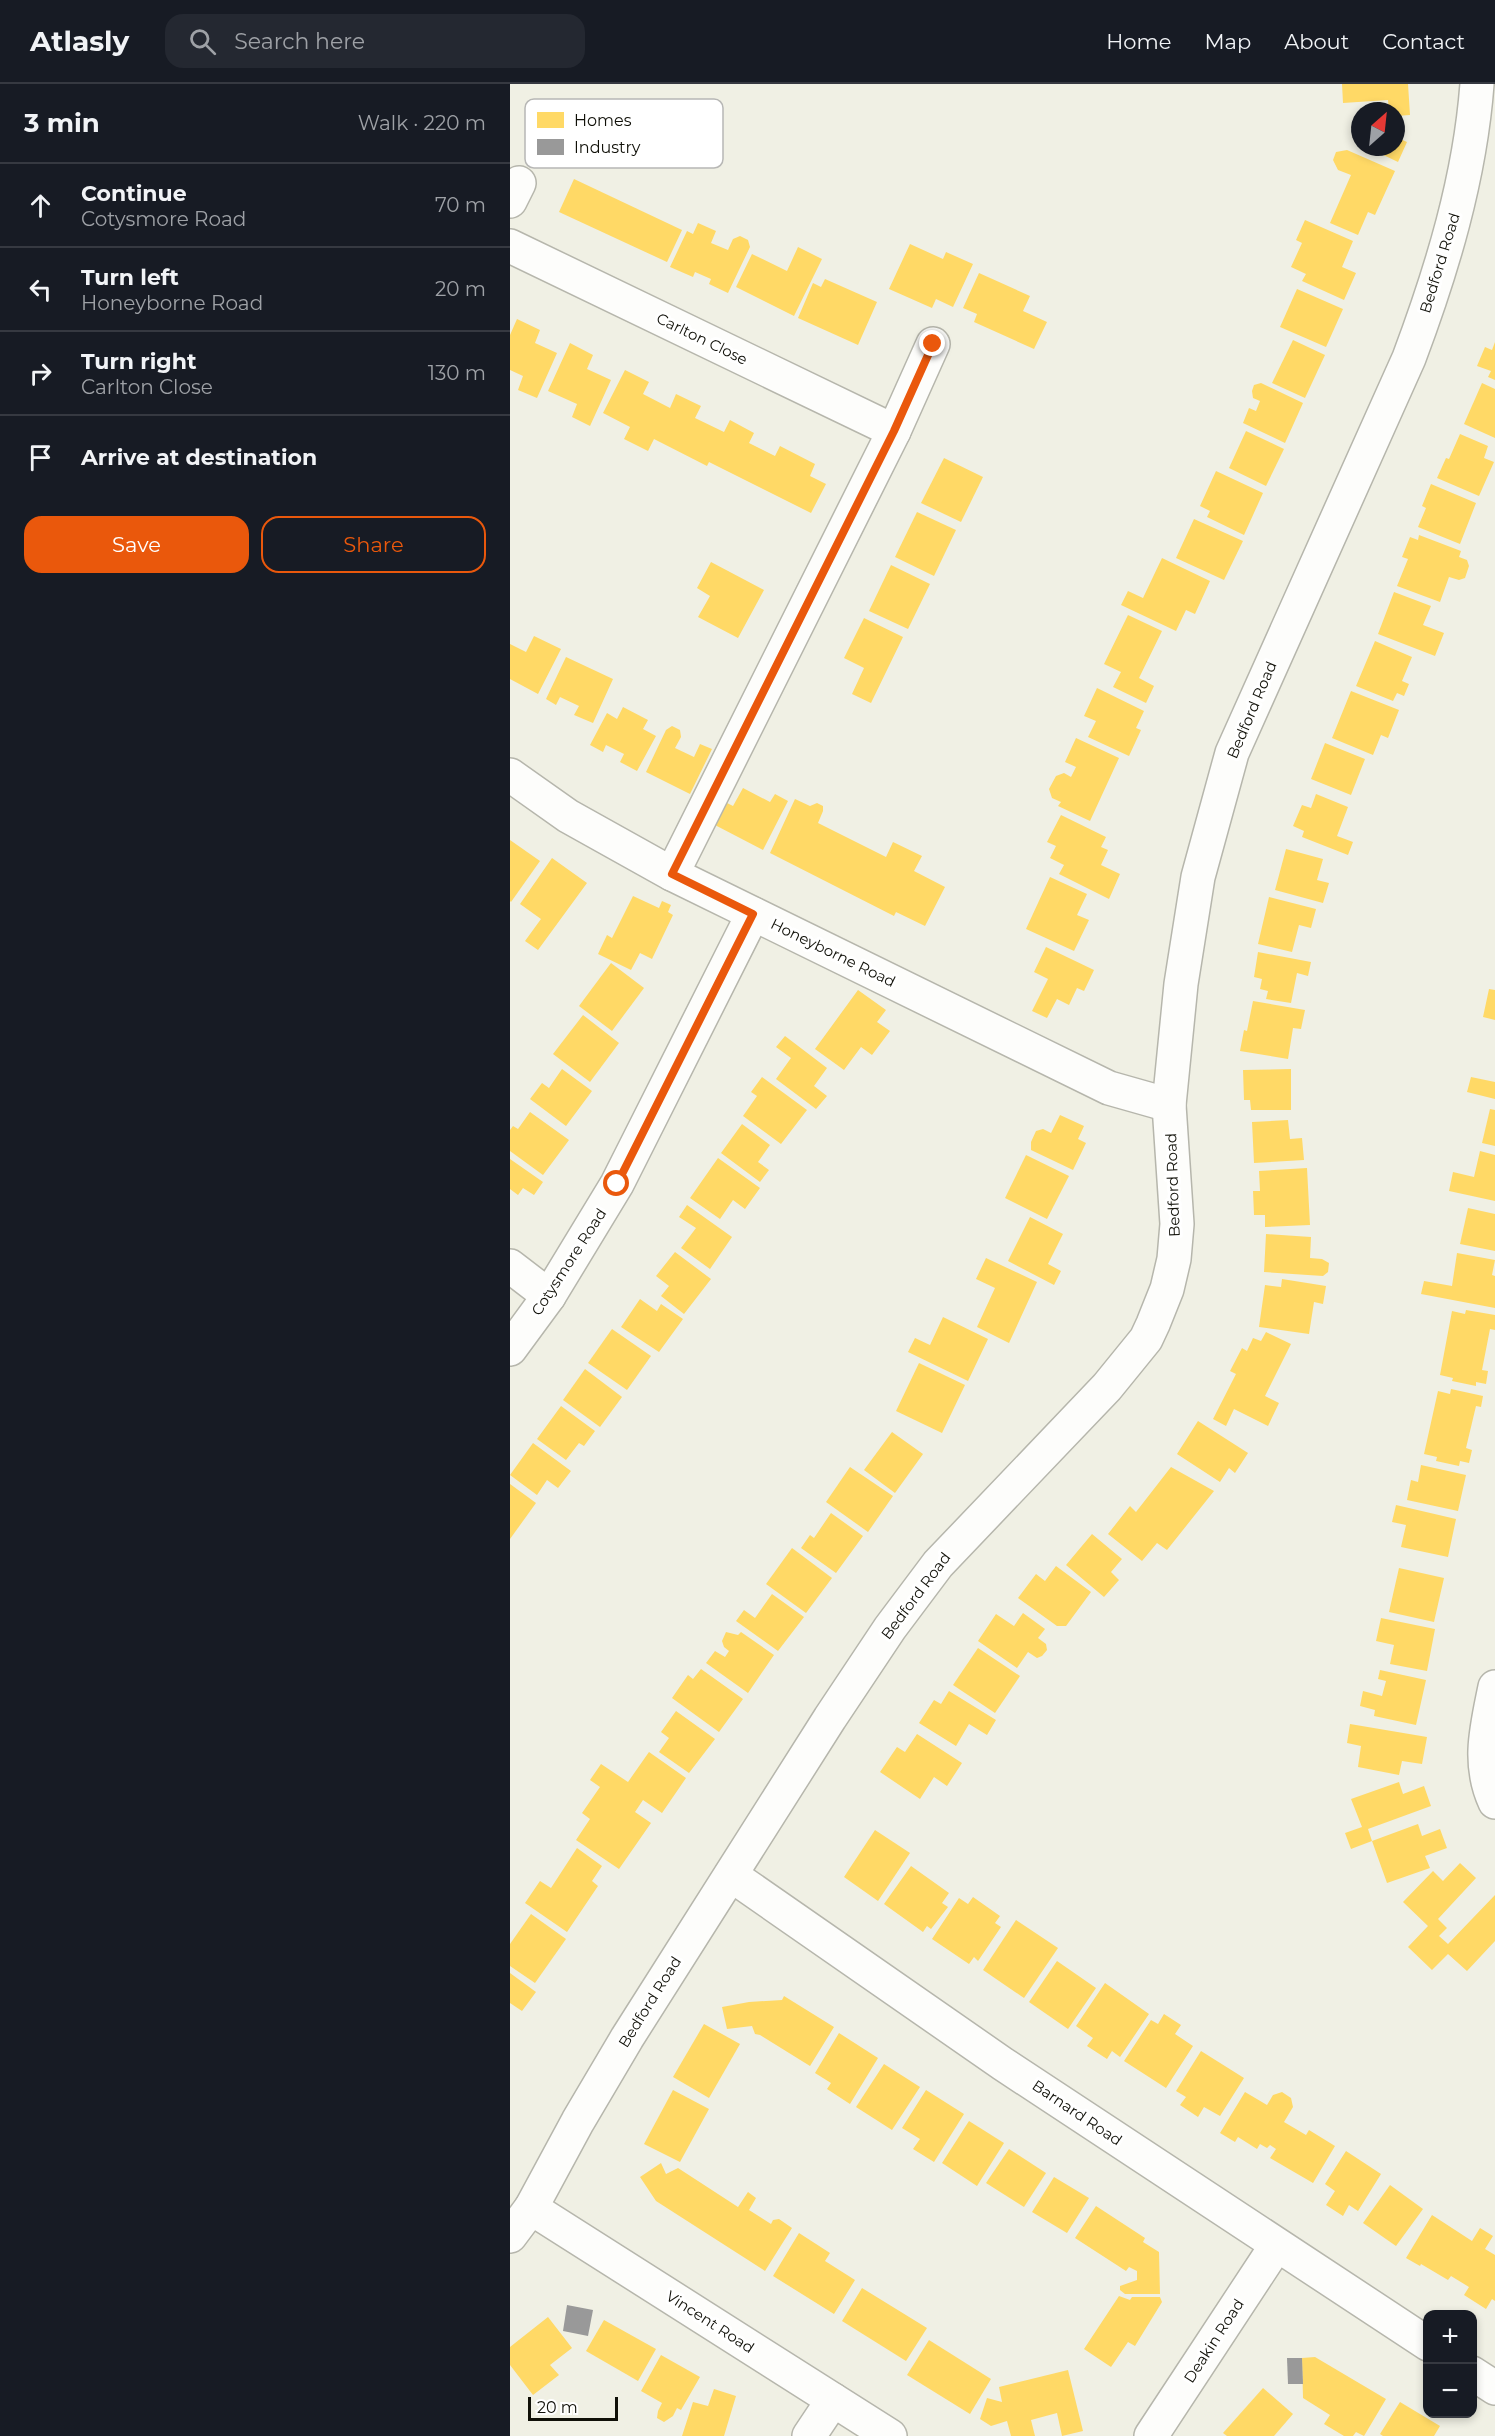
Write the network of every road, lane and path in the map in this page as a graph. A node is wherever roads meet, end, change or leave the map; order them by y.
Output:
1 (1477, 84) edge
2 (510, 246) edge
3 (933, 344) dead end
4 (894, 431) junction
5 (510, 775) edge
6 (672, 874) junction
7 (753, 914) junction
8 (1170, 1105) junction
9 (510, 1266) edge
10 (549, 1296) junction
11 (510, 1349) edge
12 (1495, 1687) edge
13 (1495, 1802) edge
14 (731, 1875) junction
15 (531, 2208) junction
16 (510, 2236) edge
17 (1276, 2246) junction
18 (1423, 2341) edge
19 (1477, 2376) edge
20 (1495, 2388) edge
21 (832, 2400) junction
22 (809, 2436) edge
23 (890, 2436) edge
24 (1151, 2436) edge

1 - 8 street, Bedford Road
2 - 4 street, Carlton Close
3 - 4 street
4 - 6 street
5 - 6 street, Honeyborne Road
6 - 7 street, Honeyborne Road
7 - 8 street, Honeyborne Road
7 - 10 street, Cotysmore Road
8 - 14 street, Bedford Road
9 - 10 street
10 - 11 street, Cotysmore Road
12 - 13 street
14 - 15 street, Bedford Road
14 - 17 street, Barnard Road
15 - 16 street, Bedford Road
15 - 21 street, Vincent Road
17 - 18 street, Barnard Road
17 - 24 street, Deakin Road
19 - 20 street
21 - 22 street
21 - 23 street, Vincent Road

